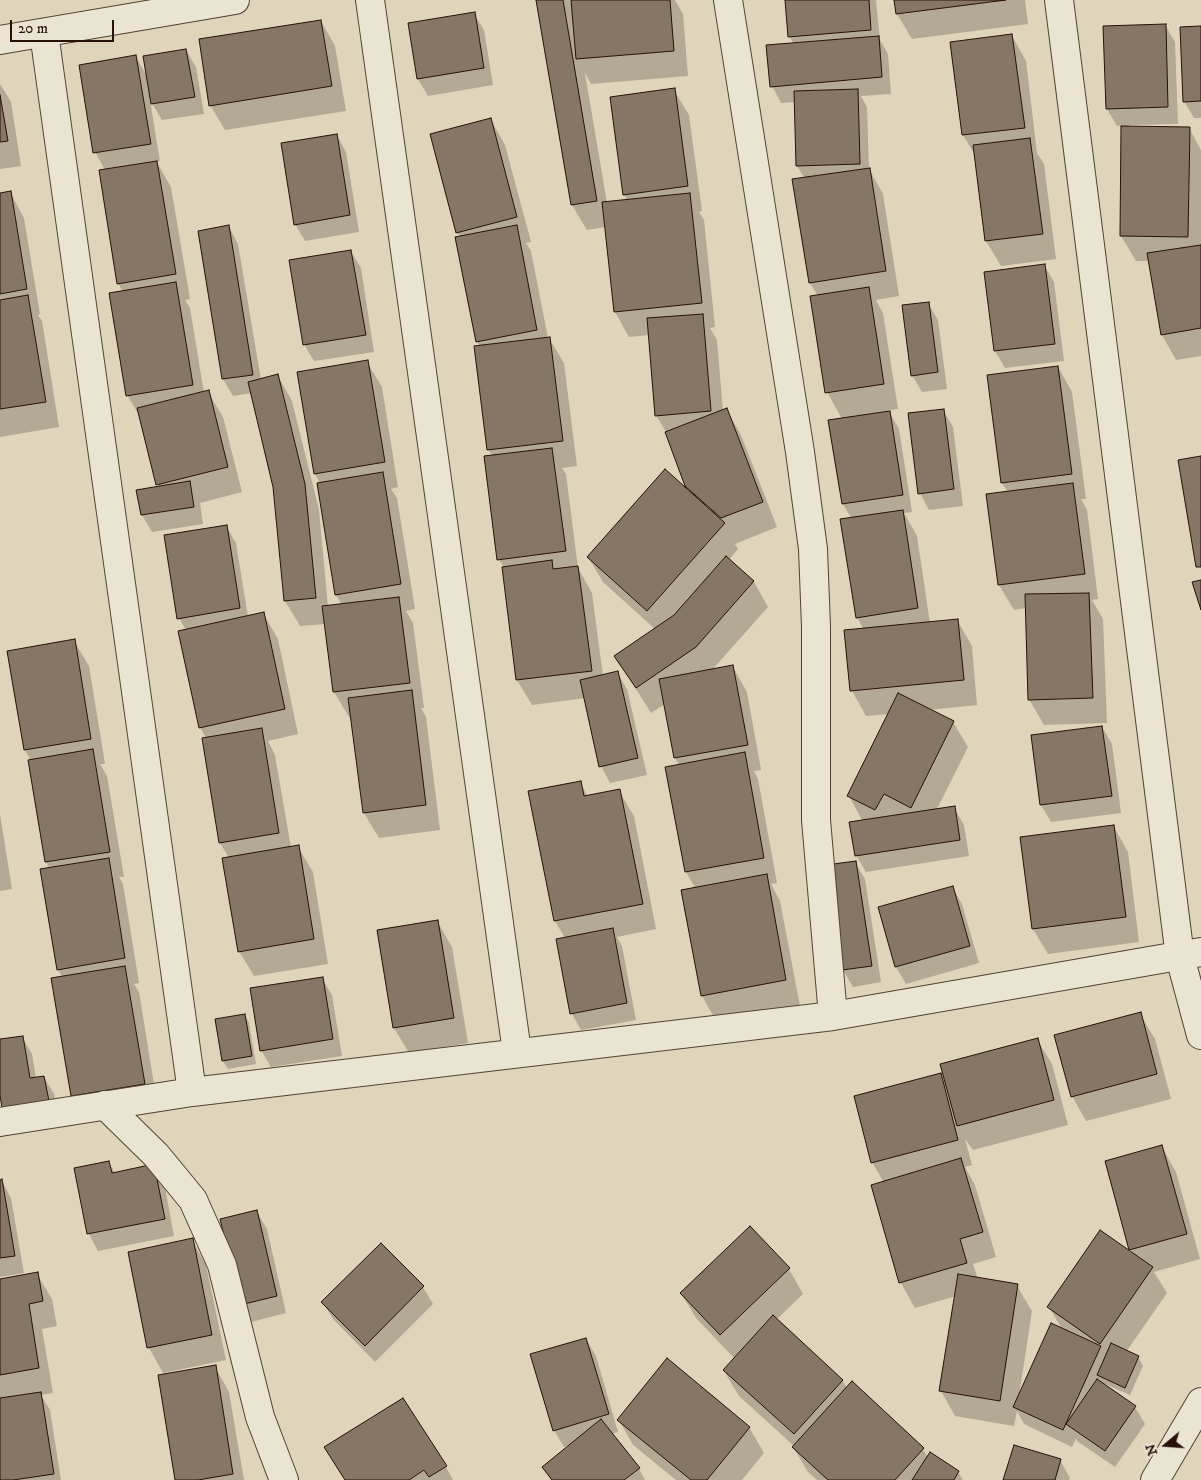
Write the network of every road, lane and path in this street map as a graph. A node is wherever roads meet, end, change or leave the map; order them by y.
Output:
1 (235, 0) edge
2 (370, 0) edge
3 (728, 0) edge
4 (1059, 0) edge
5 (44, 33) junction
6 (0, 40) edge
7 (1190, 955) edge
8 (833, 1016) junction
9 (1201, 1035) edge
10 (517, 1052) junction
11 (192, 1092) junction
12 (105, 1105) junction
13 (0, 1122) edge
14 (1201, 1402) edge
15 (284, 1480) edge
16 (1155, 1480) edge

1 - 5 street
2 - 10 street
3 - 8 street
4 - 7 street
5 - 6 street
5 - 11 street
7 - 8 street
7 - 9 street
8 - 10 street
10 - 11 street
11 - 12 street
12 - 13 street
12 - 15 street
14 - 16 street

